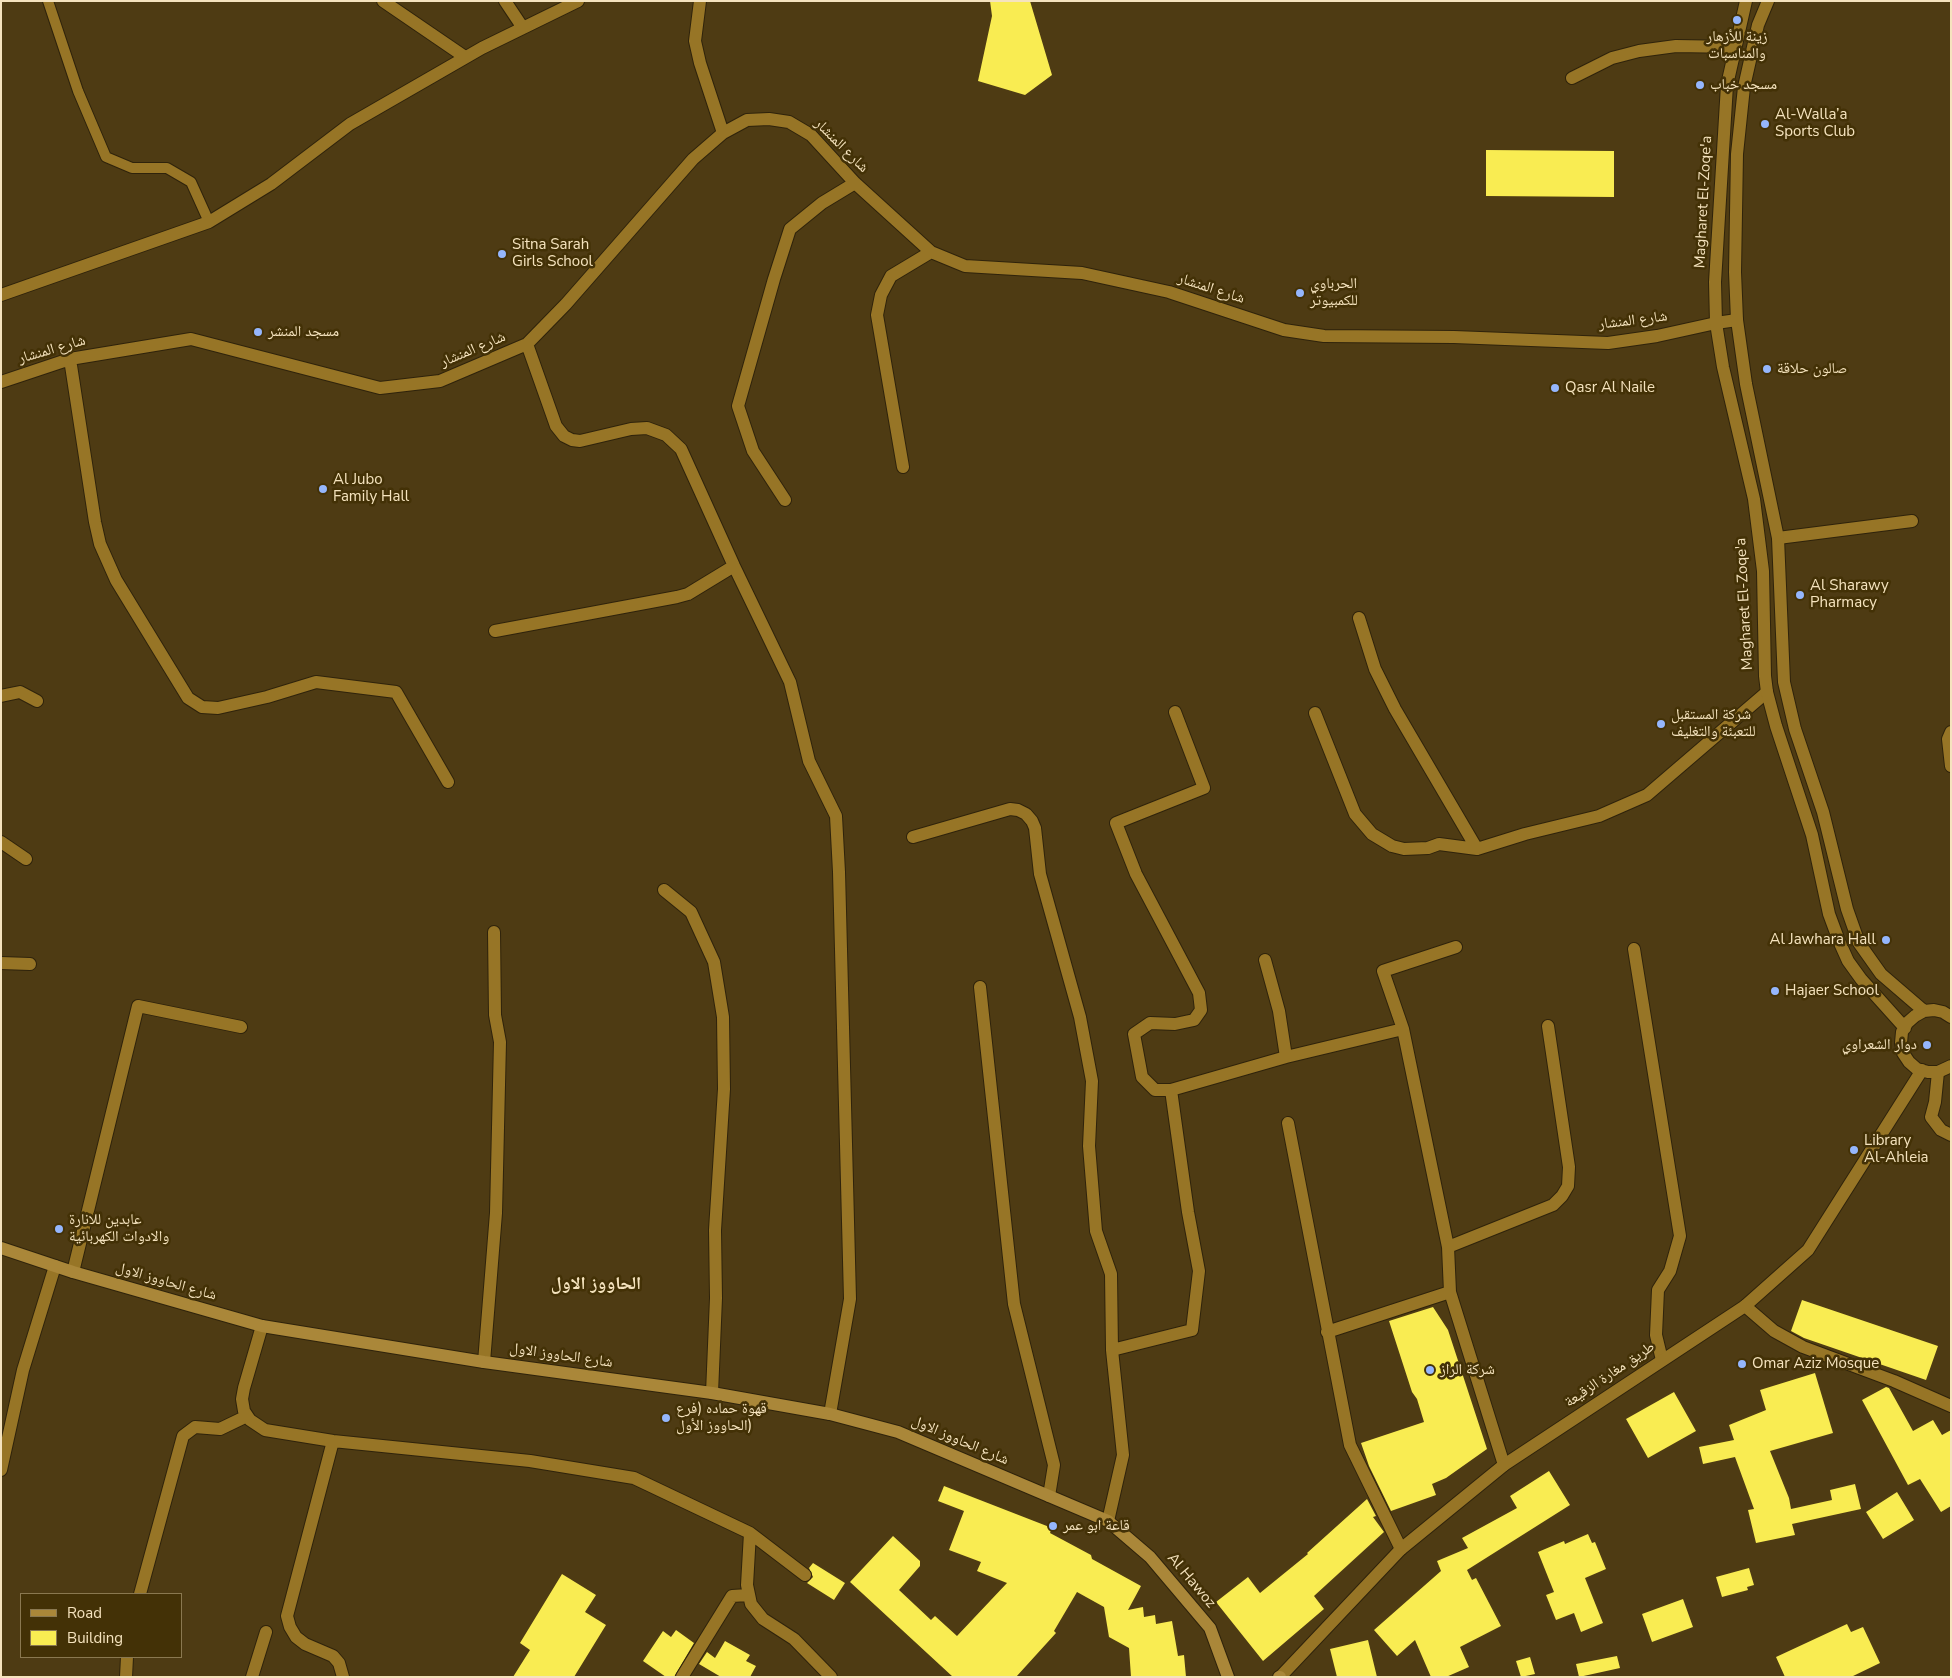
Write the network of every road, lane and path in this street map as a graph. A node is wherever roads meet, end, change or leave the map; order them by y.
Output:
1 (48, 1) edge
2 (383, 1) edge
3 (506, 1) edge
4 (578, 1) edge
5 (700, 1) edge
6 (1746, 1) edge
7 (1768, 1) edge
8 (523, 28) junction
9 (1736, 47) junction
10 (465, 57) junction
11 (1572, 78) dead end
12 (723, 133) junction
13 (855, 183) junction
14 (209, 222) junction
15 (931, 252) junction
16 (1, 295) edge
17 (1737, 320) junction
18 (1716, 323) junction
19 (527, 344) junction
20 (70, 359) junction
21 (1, 382) edge
22 (903, 467) dead end
23 (785, 500) dead end
24 (1912, 522) dead end
25 (1778, 538) junction
26 (734, 566) junction
27 (1359, 618) dead end
28 (495, 631) dead end
29 (1767, 692) junction
30 (1, 696) edge
31 (37, 701) dead end
32 (1175, 712) dead end
33 (1316, 712) dead end
34 (1951, 732) edge
35 (1951, 766) edge
36 (448, 782) dead end
37 (913, 837) dead end
38 (1, 842) edge
39 (1477, 849) junction
40 (26, 859) dead end
41 (664, 890) dead end
42 (494, 932) dead end
43 (1456, 947) dead end
44 (1634, 949) dead end
45 (1265, 960) dead end
46 (1, 963) edge
47 (30, 964) dead end
48 (980, 987) dead end
49 (1924, 1011) junction
50 (1951, 1017) edge
51 (1548, 1026) dead end
52 (242, 1027) dead end
53 (1905, 1028) junction
54 (1403, 1029) junction
55 (1286, 1057) junction
56 (1951, 1066) edge
57 (1922, 1070) junction
58 (1938, 1072) junction
59 (1171, 1090) junction
60 (1288, 1123) dead end
61 (1951, 1135) edge
62 (1448, 1247) junction
63 (1, 1248) edge
64 (55, 1266) junction
65 (73, 1272) junction
66 (1450, 1292) junction
67 (1745, 1306) junction
68 (262, 1326) junction
69 (1327, 1332) junction
70 (1112, 1350) junction
71 (1662, 1360) junction
72 (484, 1362) junction
73 (712, 1393) junction
74 (1951, 1406) edge
75 (830, 1414) junction
76 (247, 1416) junction
77 (333, 1441) junction
78 (1504, 1465) junction
79 (1, 1470) edge
80 (1049, 1496) junction
81 (1108, 1521) junction
82 (750, 1533) junction
83 (1401, 1549) junction
84 (805, 1574) dead end
85 (140, 1593) edge
86 (748, 1595) junction
87 (266, 1632) dead end
88 (127, 1658) edge
89 (1227, 1673) edge
90 (126, 1677) edge
91 (252, 1677) edge
92 (343, 1677) edge
93 (682, 1677) edge
94 (831, 1677) edge
95 (1238, 1677) edge
96 (1280, 1677) edge

1 - 14 lane
2 - 10 street
3 - 8 street
4 - 8 street
5 - 12 street
6 - 9 street, Magharet El-Zoqe'a
7 - 17 street, Magharet El-Zoqe'a
8 - 10 street
9 - 11 street
9 - 18 street, Magharet El-Zoqe'a
10 - 14 street
12 - 13 street, شارع المنشار
12 - 19 street, شارع المنشار
13 - 15 street, شارع المنشار
13 - 23 street
14 - 16 street
15 - 18 street, شارع المنشار
15 - 22 street
17 - 18 street, شارع المنشار
17 - 25 street, Magharet El-Zoqe'a
18 - 29 street, Magharet El-Zoqe'a
19 - 20 street, شارع المنشار
19 - 26 street
20 - 21 street, شارع المنشار
20 - 36 street
24 - 25 street
25 - 49 street, Magharet El-Zoqe'a
26 - 28 street
26 - 75 street
27 - 39 street
29 - 39 street
29 - 53 street, Magharet El-Zoqe'a
30 - 31 street
32 - 59 street
33 - 39 street
34 - 35 street
37 - 70 street
38 - 40 street
41 - 73 street
42 - 72 street
43 - 54 street
44 - 71 street
45 - 55 street
46 - 47 street
48 - 80 street
49 - 50 street
49 - 53 street
51 - 62 street
52 - 65 street
53 - 57 street
54 - 55 street
54 - 62 street
55 - 59 street
56 - 58 street
57 - 58 street
57 - 67 street, طريق مغارة الزقيعة
58 - 61 street
59 - 70 street
60 - 69 street
62 - 66 street
63 - 64 main road, شارع الحاووز الاول
64 - 65 main road, شارع الحاووز الاول
64 - 79 street
65 - 68 main road, شارع الحاووز الاول
66 - 69 street
66 - 78 street
67 - 71 street, طريق مغارة الزقيعة
67 - 74 street
68 - 72 main road, شارع الحاووز الاول
68 - 76 street
69 - 83 street
70 - 81 street
71 - 78 street, طريق مغارة الزقيعة
72 - 73 main road, شارع الحاووز الاول
73 - 75 main road, شارع الحاووز الاول
75 - 80 main road, شارع الحاووز الاول
76 - 77 street
76 - 85 street
77 - 82 street
77 - 92 street
78 - 83 street, طريق مغارة الزقيعة
80 - 81 main road, شارع الحاووز الاول
81 - 89 main road, Al Hawoz
82 - 84 street
82 - 86 street
83 - 96 street, طريق مغارة الزقيعة
86 - 93 street
86 - 94 street
87 - 91 street
88 - 90 street
89 - 95 main road

